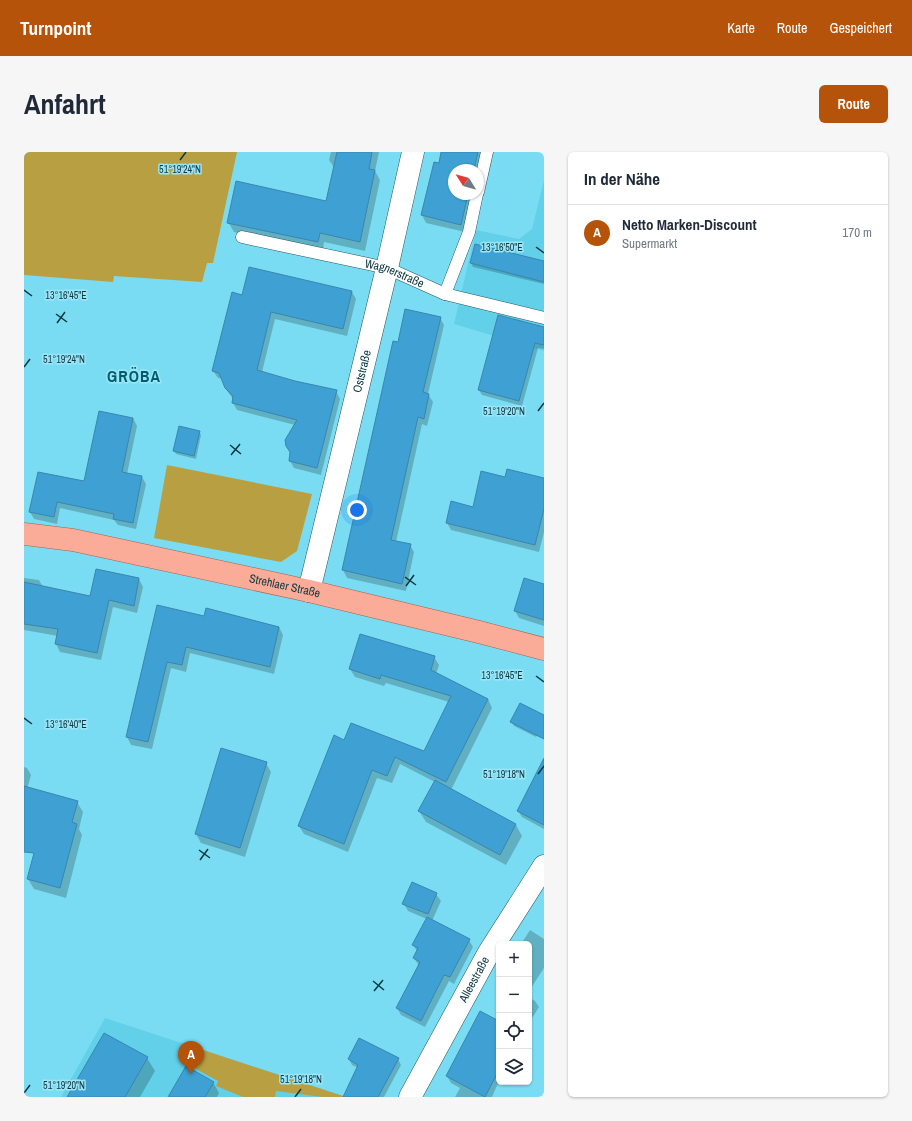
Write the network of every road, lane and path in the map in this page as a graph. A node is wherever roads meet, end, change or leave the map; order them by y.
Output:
1 (413, 152) edge
2 (487, 152) edge
3 (484, 166) edge
4 (476, 200) edge
5 (242, 237) dead end
6 (387, 268) junction
7 (445, 294) junction
8 (544, 318) edge
9 (24, 534) edge
10 (310, 591) junction
11 (544, 649) edge
12 (544, 866) edge
13 (410, 1097) edge

1 - 6 street, Oststraße
2 - 3 lane
4 - 7 lane
5 - 6 lane, Wagnerstraße
6 - 7 lane, Wagnerstraße
6 - 10 street, Oststraße
7 - 8 lane, Wagnerstraße
9 - 10 main road, Strehlaer Straße
10 - 11 main road, Strehlaer Straße
12 - 13 street, Alleestraße

